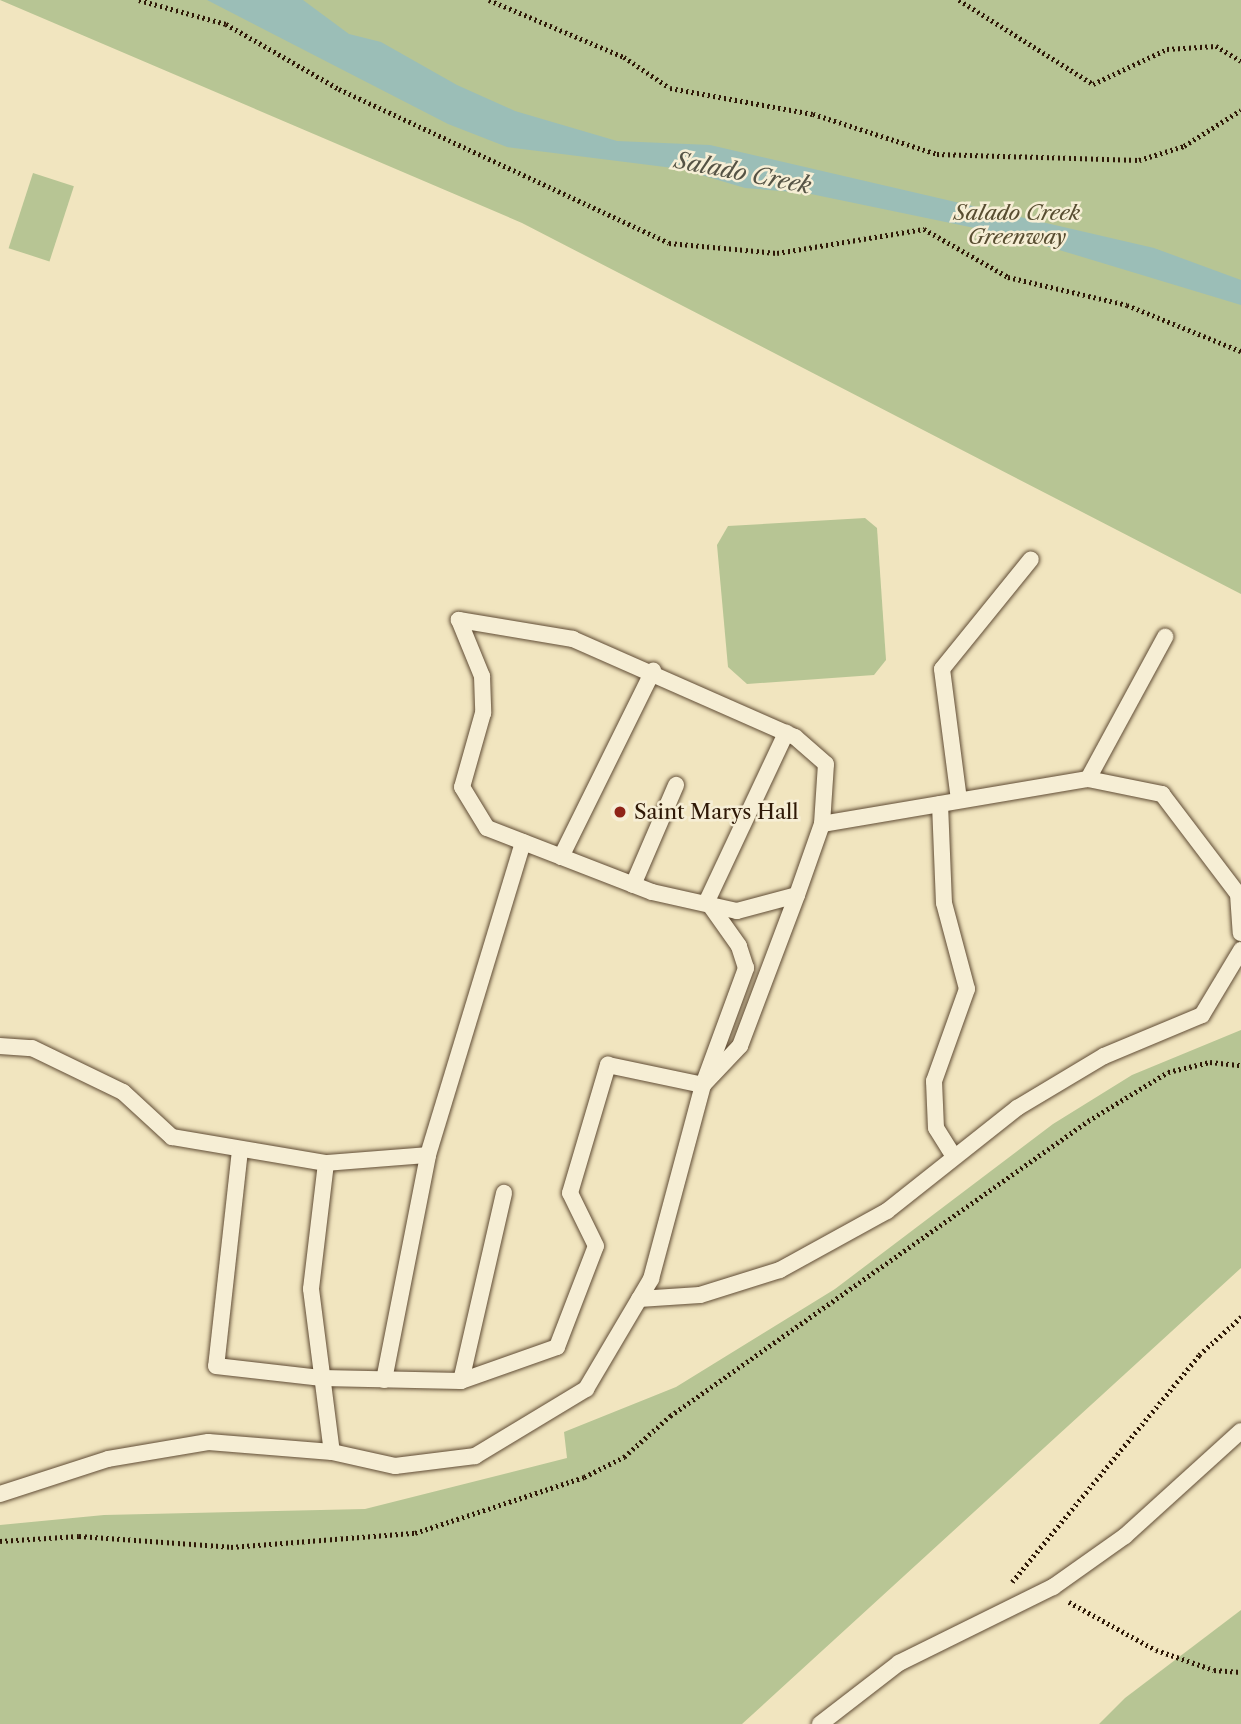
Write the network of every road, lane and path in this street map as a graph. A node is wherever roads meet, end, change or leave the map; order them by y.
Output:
1 (139, 0) edge
2 (489, 0) edge
3 (959, 0) edge
4 (1241, 61) edge
5 (1241, 110) edge
6 (1241, 351) edge
7 (1031, 559) dead end
8 (1166, 638) dead end
9 (653, 671) junction
10 (786, 733) junction
11 (1088, 779) junction
12 (676, 785) dead end
13 (959, 800) junction
14 (940, 804) junction
15 (822, 824) junction
16 (523, 842) junction
17 (561, 857) junction
18 (633, 885) junction
19 (797, 895) junction
20 (706, 901) junction
21 (1241, 933) edge
22 (1241, 950) edge
23 (0, 1046) edge
24 (1241, 1065) edge
25 (704, 1085) junction
26 (240, 1150) junction
27 (428, 1155) junction
28 (954, 1157) junction
29 (326, 1163) junction
30 (504, 1193) dead end
31 (639, 1298) junction
32 (1241, 1317) edge
33 (322, 1378) junction
34 (384, 1380) junction
35 (461, 1381) junction
36 (1241, 1431) edge
37 (332, 1452) junction
38 (0, 1494) edge
39 (0, 1541) edge
40 (1008, 1586) dead end
41 (1042, 1592) junction
42 (1241, 1672) edge
43 (820, 1724) edge

1 - 6 path
2 - 5 path
3 - 4 path
7 - 13 lane
8 - 11 lane
9 - 10 lane
9 - 16 lane
9 - 17 lane
10 - 15 lane
10 - 20 lane
11 - 13 lane
11 - 21 lane
12 - 18 lane
13 - 14 lane
14 - 15 lane
14 - 28 lane
15 - 19 lane
16 - 17 lane
16 - 27 lane
17 - 18 lane
18 - 20 lane
19 - 20 lane
19 - 25 lane
20 - 25 lane
22 - 28 lane
23 - 26 lane
24 - 39 path
25 - 31 lane
25 - 35 lane
26 - 29 lane
26 - 33 lane
27 - 29 lane
27 - 34 lane
28 - 31 lane
29 - 33 lane
30 - 35 lane
31 - 37 lane
32 - 40 path
33 - 34 lane
33 - 37 lane
34 - 35 lane
36 - 41 lane
37 - 38 lane
41 - 42 path
41 - 43 lane

